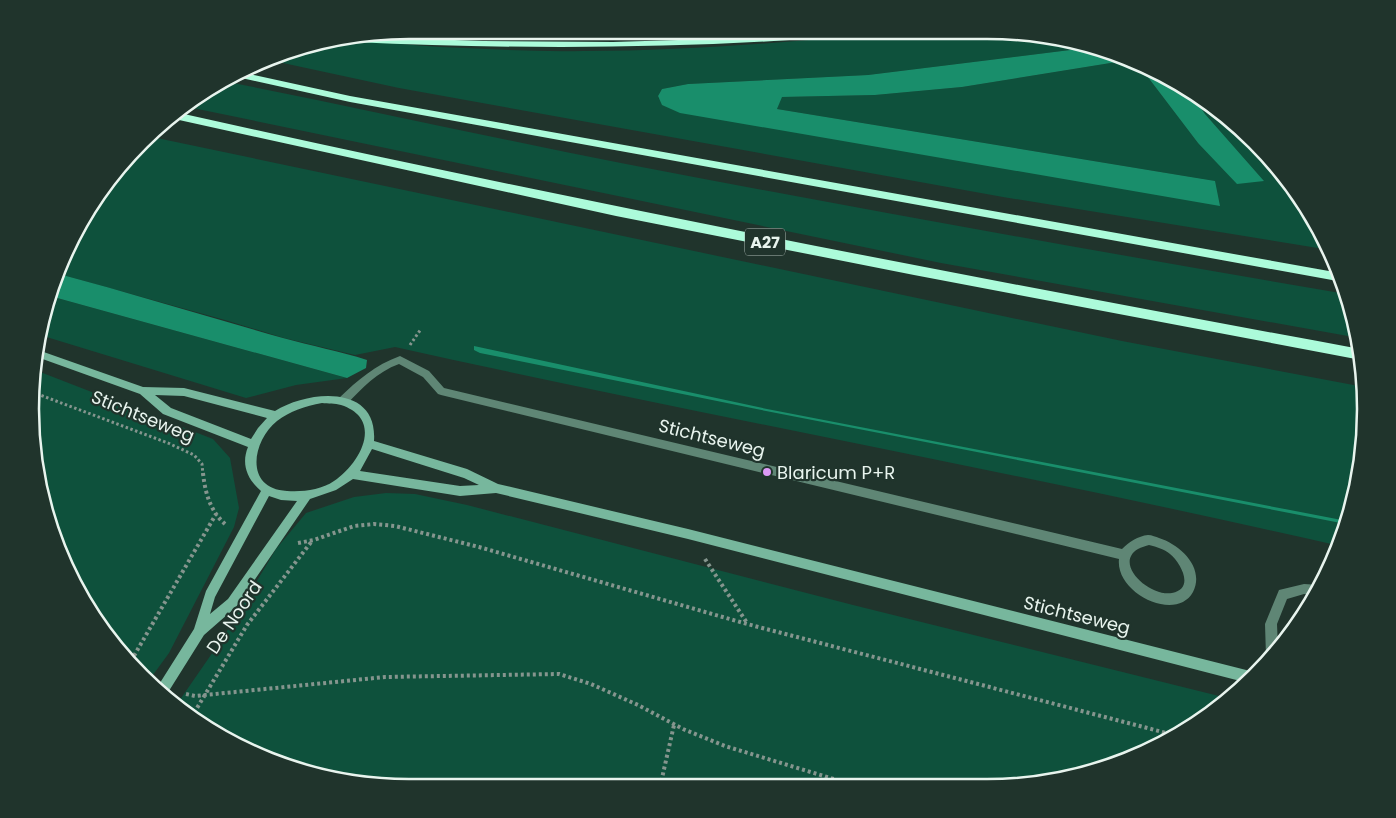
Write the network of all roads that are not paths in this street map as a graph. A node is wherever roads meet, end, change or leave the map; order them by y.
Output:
1 (769, 39) edge
2 (384, 40) edge
3 (247, 76) edge
4 (181, 117) edge
5 (1333, 277) edge
6 (1353, 353) edge
7 (43, 355) edge
8 (144, 391) junction
9 (343, 401) junction
10 (277, 416) junction
11 (253, 444) junction
12 (370, 444) junction
13 (351, 474) junction
14 (496, 488) junction
15 (267, 490) junction
16 (306, 496) junction
17 (1124, 555) junction
18 (1310, 589) edge
19 (199, 632) junction
20 (1272, 645) edge
21 (1244, 675) edge
22 (164, 686) edge

1 - 2 highway
3 - 5 highway
4 - 6 highway, A27
7 - 8 street, Stichtseweg
8 - 10 street, Stichtseweg
8 - 11 street, Stichtseweg
9 - 10 street
9 - 12 street
9 - 17 lane, Stichtseweg
10 - 11 street
11 - 15 street
12 - 13 street
12 - 14 street, Stichtseweg
13 - 14 street, Stichtseweg
13 - 16 street
14 - 21 street, Stichtseweg
15 - 16 street
15 - 19 street, De Noord
16 - 19 street, De Noord
17 - 17 lane
18 - 20 lane
19 - 22 street, De Noord

